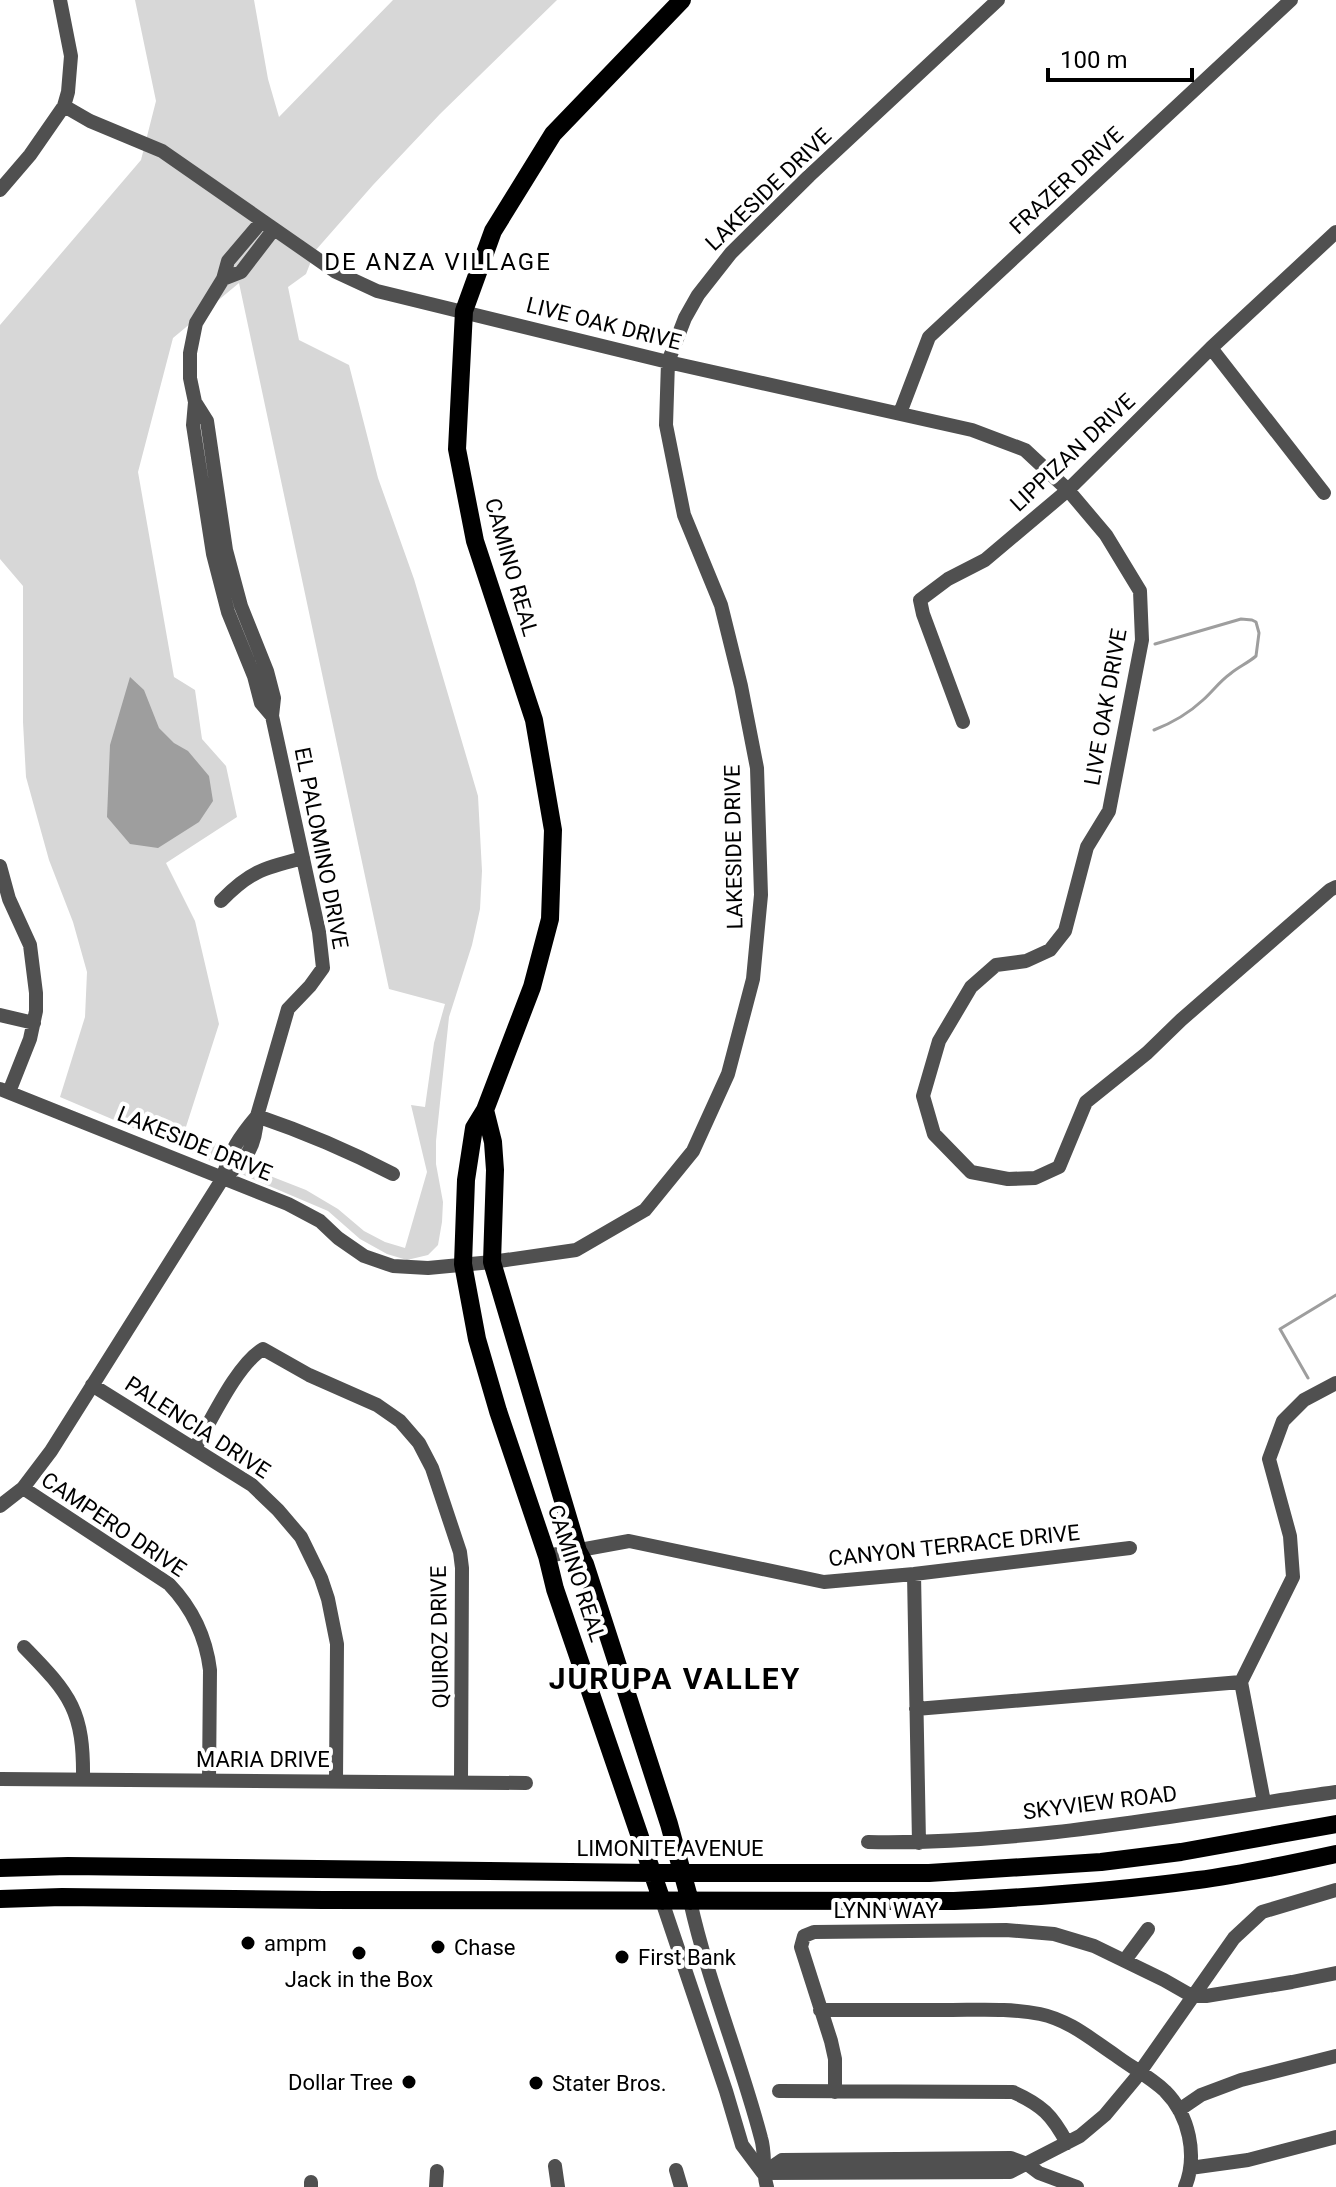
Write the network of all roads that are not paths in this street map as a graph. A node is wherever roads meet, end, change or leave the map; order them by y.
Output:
1 (60, 0) edge
2 (682, 0) edge
3 (998, 0) edge
4 (1291, 0) edge
5 (64, 106) junction
6 (0, 190) edge
7 (268, 225) junction
8 (1336, 232) edge
9 (234, 254) junction
10 (247, 265) junction
11 (223, 279) junction
12 (464, 311) junction
13 (1211, 348) junction
14 (668, 362) junction
15 (900, 413) junction
16 (1068, 490) junction
17 (1324, 493) dead end
18 (963, 722) dead end
19 (303, 858) junction
20 (0, 866) edge
21 (1336, 887) edge
22 (221, 901) dead end
23 (0, 1015) edge
24 (34, 1023) junction
25 (4, 1091) edge
26 (485, 1110) junction
27 (257, 1116) junction
28 (393, 1174) dead end
29 (223, 1178) junction
30 (492, 1262) junction
31 (463, 1264) junction
32 (1336, 1383) edge
33 (92, 1385) junction
34 (195, 1448) junction
35 (23, 1488) junction
36 (0, 1506) edge
37 (1130, 1548) dead end
38 (578, 1551) junction
39 (547, 1556) junction
40 (914, 1574) junction
41 (24, 1647) dead end
42 (1241, 1682) junction
43 (916, 1709) junction
44 (0, 1779) edge
45 (83, 1780) junction
46 (209, 1781) junction
47 (336, 1781) junction
48 (461, 1782) junction
49 (526, 1783) dead end
50 (1336, 1792) edge
51 (1264, 1802) junction
52 (1336, 1824) edge
53 (868, 1842) dead end
54 (919, 1843) junction
55 (1336, 1854) edge
56 (0, 1868) edge
57 (654, 1873) junction
58 (682, 1873) junction
59 (1336, 1890) edge
60 (0, 1899) edge
61 (662, 1901) junction
62 (690, 1901) junction
63 (1148, 1929) dead end
64 (1125, 1960) junction
65 (1336, 1973) edge
66 (1192, 1996) junction
67 (820, 2010) junction
68 (1336, 2056) edge
69 (1139, 2072) junction
70 (779, 2091) dead end
71 (835, 2092) junction
72 (1179, 2110) junction
73 (1336, 2137) edge
74 (1067, 2143) junction
75 (1027, 2164) junction
76 (555, 2166) dead end
77 (1190, 2168) junction
78 (676, 2170) dead end
79 (437, 2171) dead end
80 (765, 2180) edge
81 (436, 2187) edge
82 (558, 2187) edge
83 (681, 2187) edge
84 (1077, 2187) edge
85 (1185, 2187) edge

1 - 5 street
2 - 12 main road, CAMINO REAL
3 - 14 street, LAKESIDE DRIVE
4 - 15 street, FRAZER DRIVE
5 - 6 street
5 - 7 street, LIVE OAK DRIVE
7 - 9 street, EL PALOMINO DRIVE
7 - 10 street, EL PALOMINO DRIVE
7 - 12 street, LIVE OAK DRIVE
8 - 13 street, LIPPIZAN DRIVE
9 - 10 street
9 - 11 street, EL PALOMINO DRIVE
10 - 11 street, EL PALOMINO DRIVE
11 - 19 street, EL PALOMINO DRIVE
12 - 14 street, LIVE OAK DRIVE
12 - 26 main road, CAMINO REAL
13 - 16 street, LIPPIZAN DRIVE
13 - 17 street
14 - 15 street, LIVE OAK DRIVE
14 - 30 street, LAKESIDE DRIVE
15 - 16 street, LIVE OAK DRIVE
16 - 18 street, LIPPIZAN DRIVE
16 - 21 street, LIVE OAK DRIVE
19 - 22 street
19 - 27 street, EL PALOMINO DRIVE
20 - 24 street
23 - 24 street
24 - 25 street
25 - 29 street, LAKESIDE DRIVE
26 - 30 main road, CAMINO REAL
26 - 31 main road, CAMINO REAL
27 - 28 street
27 - 29 street, EL PALOMINO DRIVE
29 - 31 street, LAKESIDE DRIVE
29 - 33 street, EL PALOMINO DRIVE
30 - 31 street, LAKESIDE DRIVE
30 - 38 main road, CAMINO REAL
31 - 39 main road, CAMINO REAL
32 - 42 street
33 - 34 street, PALENCIA DRIVE
33 - 35 street, EL PALOMINO DRIVE
34 - 47 street, PALENCIA DRIVE
34 - 48 street, QUIROZ DRIVE
35 - 36 street, EL PALOMINO DRIVE
35 - 46 street, CAMPERO DRIVE
37 - 40 street, CANYON TERRACE DRIVE
38 - 39 street, CANYON TERRACE DRIVE
38 - 40 street, CANYON TERRACE DRIVE
38 - 58 main road, CAMINO REAL
39 - 57 main road, CAMINO REAL
40 - 43 street
41 - 45 street
42 - 43 street
42 - 51 street
43 - 54 street
44 - 45 street, MARIA DRIVE
45 - 46 street, MARIA DRIVE
46 - 47 street, MARIA DRIVE
47 - 48 street, MARIA DRIVE
48 - 49 street, MARIA DRIVE
50 - 51 street, SKYVIEW ROAD
51 - 54 street, SKYVIEW ROAD
52 - 58 main road, LIMONITE AVENUE
53 - 54 street, SKYVIEW ROAD
55 - 62 main road
56 - 57 main road, LIMONITE AVENUE
57 - 58 main road, LIMONITE AVENUE
57 - 61 main road, CAMINO REAL
58 - 62 main road, CAMINO REAL
59 - 66 street
60 - 61 main road
61 - 62 main road
61 - 80 street, CAMINO REAL
62 - 80 street, CAMINO REAL
63 - 64 street
64 - 66 street, LYNN WAY
64 - 67 street, LYNN WAY
65 - 66 street
66 - 69 street
67 - 69 street
67 - 71 street, LYNN WAY
68 - 72 street
69 - 72 street
69 - 74 street
70 - 71 street
71 - 74 street
72 - 77 street
73 - 77 street
74 - 75 street
75 - 80 street
75 - 84 street
76 - 82 street
77 - 85 street
78 - 83 street
79 - 81 street

